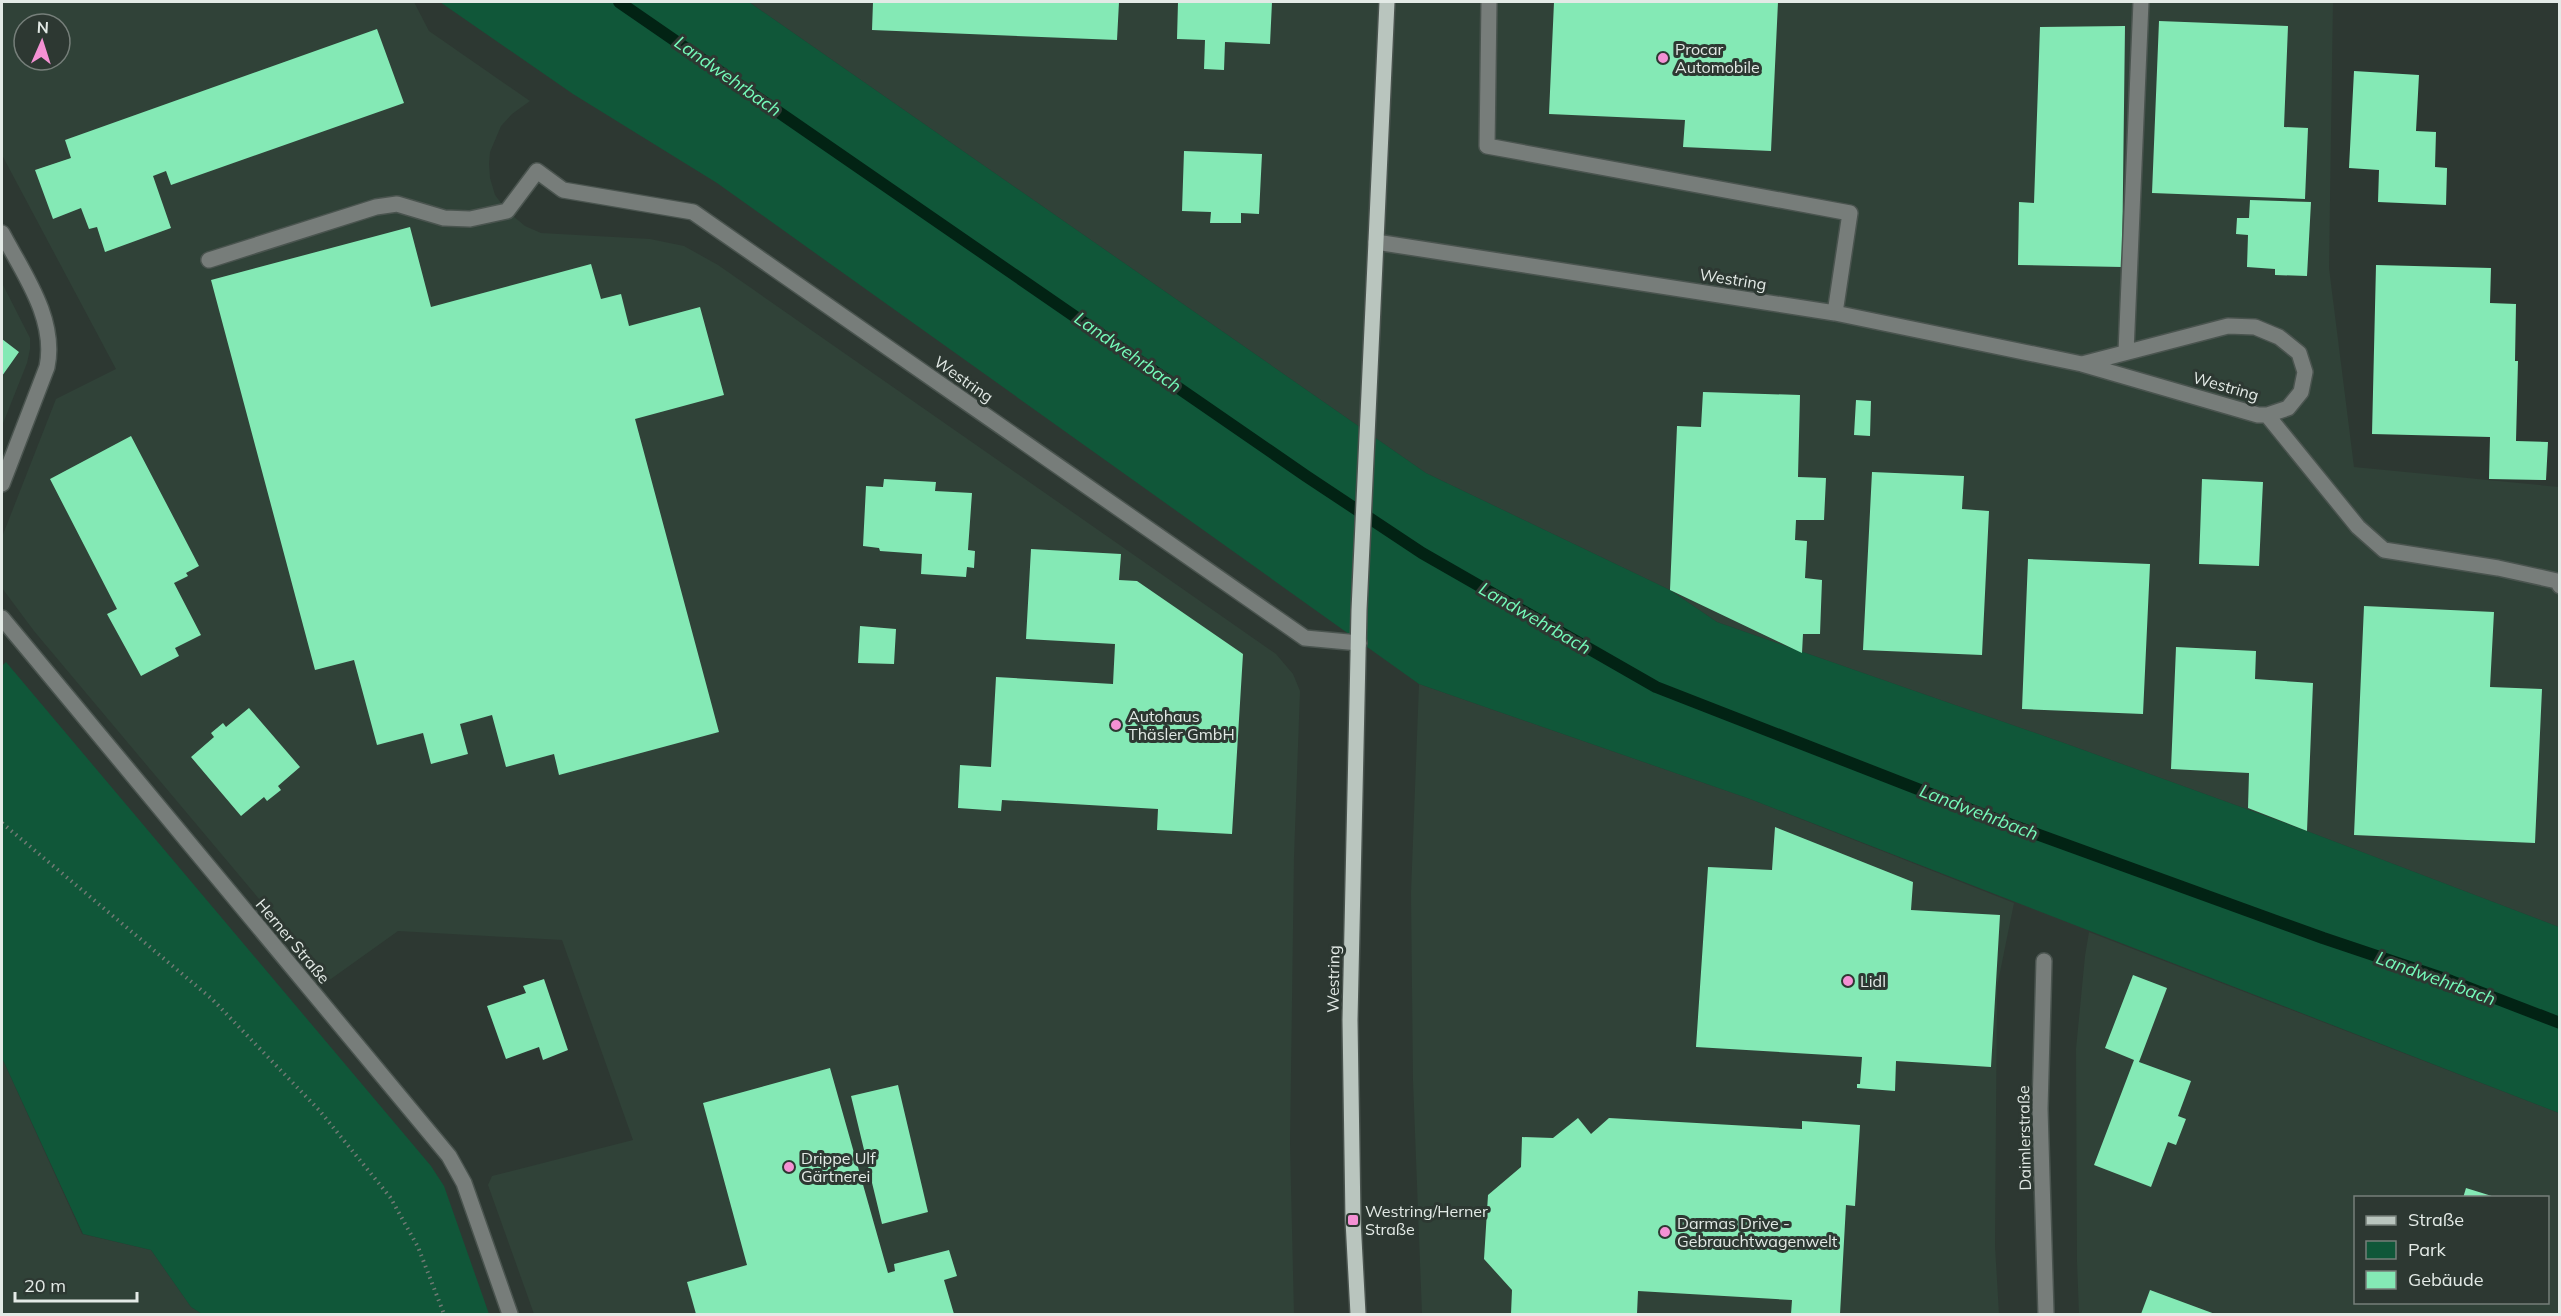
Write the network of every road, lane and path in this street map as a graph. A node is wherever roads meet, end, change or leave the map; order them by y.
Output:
1 (1387, 2) edge
2 (1490, 2) edge
3 (2141, 2) edge
4 (2, 232) edge
5 (1376, 242) junction
6 (209, 260) dead end
7 (1835, 314) junction
8 (2126, 352) junction
9 (2082, 364) junction
10 (2267, 415) junction
11 (2, 484) edge
12 (2559, 586) edge
13 (2, 618) edge
14 (1359, 644) junction
15 (2, 823) edge
16 (2044, 961) dead end
17 (444, 1314) edge
18 (510, 1314) edge
19 (1358, 1314) edge
20 (2046, 1314) edge

1 - 5 main road, Westring
2 - 7 street
3 - 8 street
4 - 11 street
5 - 7 street, Westring
5 - 14 main road, Westring
6 - 14 street, Westring
7 - 9 street, Westring
8 - 9 street, Westring
8 - 10 street, Westring
9 - 10 street, Westring
10 - 12 street
13 - 18 street, Herner Straße
14 - 19 main road, Westring
15 - 17 path
16 - 20 street, Daimlerstraße

